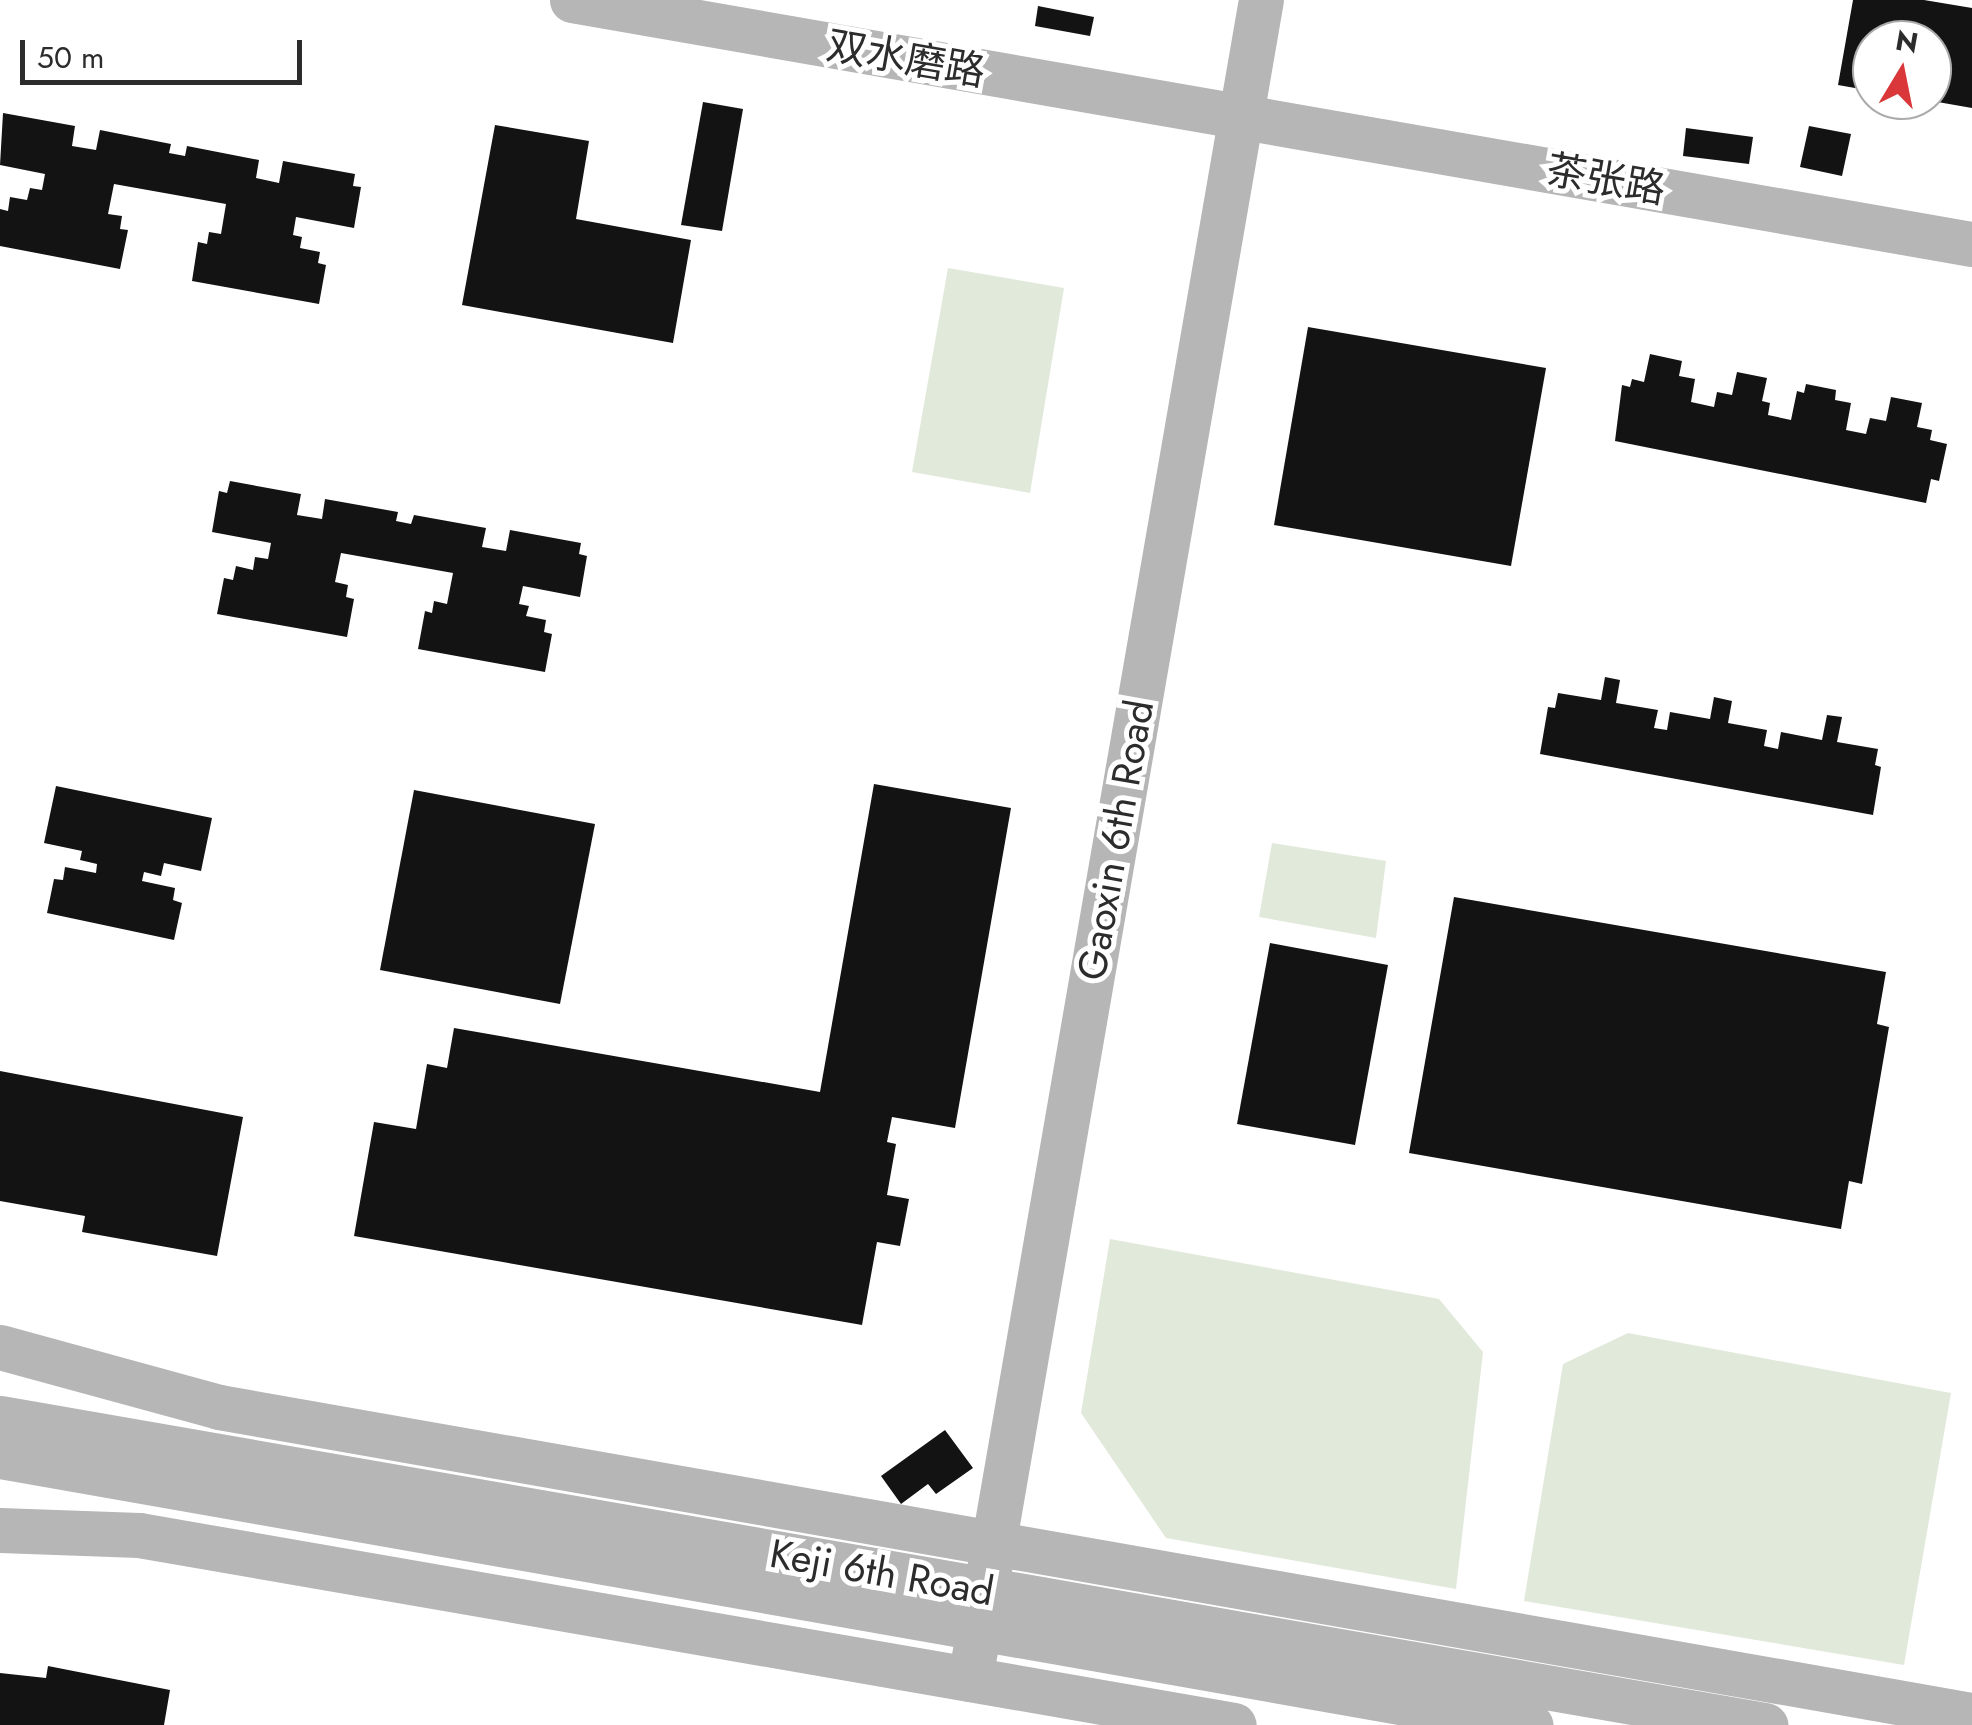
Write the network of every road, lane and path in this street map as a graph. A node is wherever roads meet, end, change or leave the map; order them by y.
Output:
1 (572, 0) edge
2 (1261, 0) edge
3 (1241, 115) junction
4 (1972, 244) edge
5 (0, 1347) edge
6 (0, 1418) edge
7 (0, 1456) edge
8 (0, 1530) edge
9 (994, 1543) junction
10 (982, 1609) junction
11 (970, 1679) junction
12 (1972, 1715) edge
13 (1234, 1725) edge
14 (1530, 1725) edge
15 (1764, 1725) edge

1 - 3 main road, 双水磨路
2 - 3 main road, Gaoxin 6th Road
3 - 4 main road, 茶张路
3 - 9 main road, Gaoxin 6th Road
5 - 9 main road
6 - 10 main road, Keji 6th Road
7 - 10 main road, Keji 6th Road
8 - 11 main road
9 - 10 main road, Gaoxin 6th Road
9 - 12 main road
10 - 11 main road, Gaoxin 6th Road
10 - 14 main road, Keji 6th Road
10 - 15 main road, Keji 6th Road
11 - 13 main road

